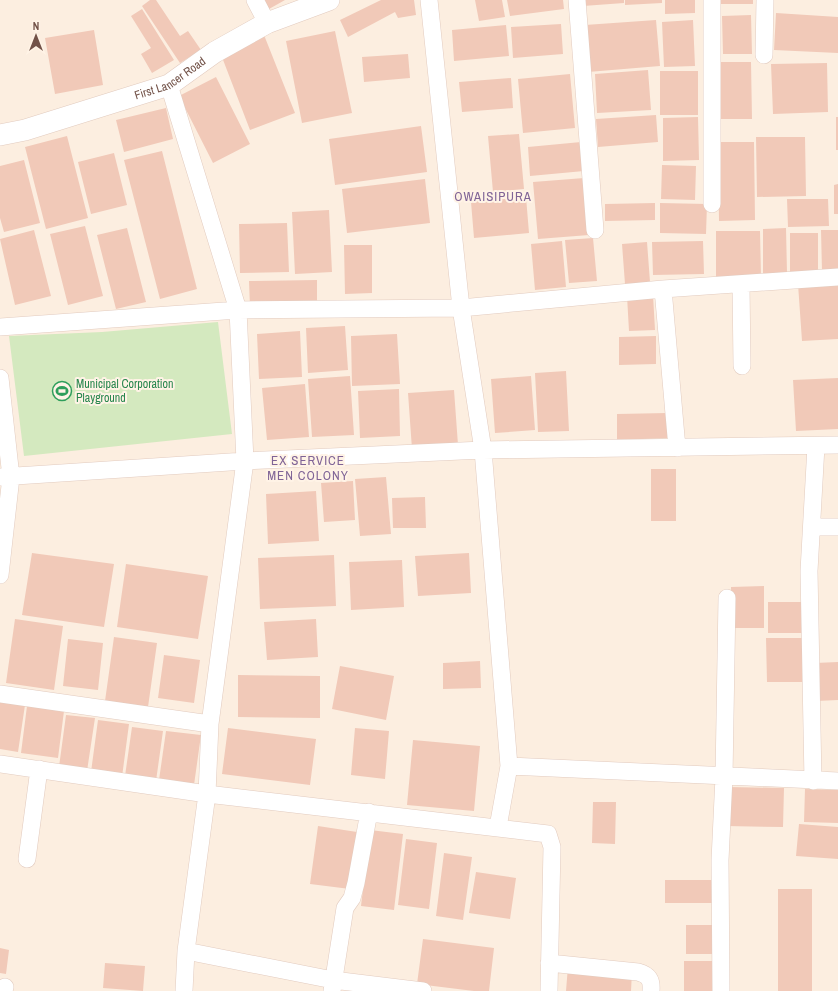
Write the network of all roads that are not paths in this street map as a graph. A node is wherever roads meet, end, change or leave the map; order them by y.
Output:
1 (255, 0) edge
2 (330, 0) edge
3 (429, 0) edge
4 (577, 0) edge
5 (712, 0) edge
6 (765, 0) edge
7 (267, 23) junction
8 (764, 55) dead end
9 (168, 85) junction
10 (0, 135) edge
11 (712, 204) dead end
12 (595, 230) dead end
13 (838, 278) edge
14 (741, 284) junction
15 (663, 289) junction
16 (461, 308) junction
17 (238, 310) junction
18 (0, 327) edge
19 (742, 366) dead end
20 (0, 378) edge
21 (838, 445) edge
22 (816, 446) junction
23 (677, 448) junction
24 (483, 450) junction
25 (245, 461) junction
26 (5, 477) edge
27 (812, 527) junction
28 (838, 527) edge
29 (0, 575) edge
30 (727, 598) dead end
31 (0, 694) edge
32 (210, 724) junction
33 (0, 764) edge
34 (508, 766) junction
35 (39, 769) junction
36 (724, 777) junction
37 (813, 781) junction
38 (838, 781) edge
39 (207, 794) junction
40 (369, 812) junction
41 (498, 827) junction
42 (27, 859) dead end
43 (186, 951) junction
44 (549, 963) junction
45 (332, 985) edge
46 (184, 991) edge
47 (423, 991) edge
48 (549, 991) edge
49 (652, 991) edge
50 (721, 991) edge

1 - 7 street
2 - 7 street, First Lancer Road
3 - 16 street
4 - 12 street
5 - 11 street
6 - 8 street
7 - 9 street, First Lancer Road
9 - 10 street, First Lancer Road
9 - 17 street
13 - 14 street
14 - 15 street
14 - 19 street
15 - 16 street
15 - 23 street
16 - 17 street
16 - 24 street
17 - 18 street
17 - 25 street
20 - 26 street
21 - 22 street
22 - 23 street
22 - 27 street
23 - 24 street
24 - 25 street
24 - 34 street
25 - 26 street
25 - 32 street
26 - 29 street
27 - 28 street
27 - 37 street
30 - 36 street
31 - 32 street
32 - 39 street
33 - 35 street
34 - 36 street
34 - 41 street
35 - 39 street
35 - 42 street
36 - 37 street
36 - 50 street
37 - 38 street
39 - 40 street
39 - 43 street
40 - 41 street
40 - 45 street
41 - 44 street
43 - 45 street
43 - 46 street
44 - 48 street
44 - 49 street
45 - 47 street

